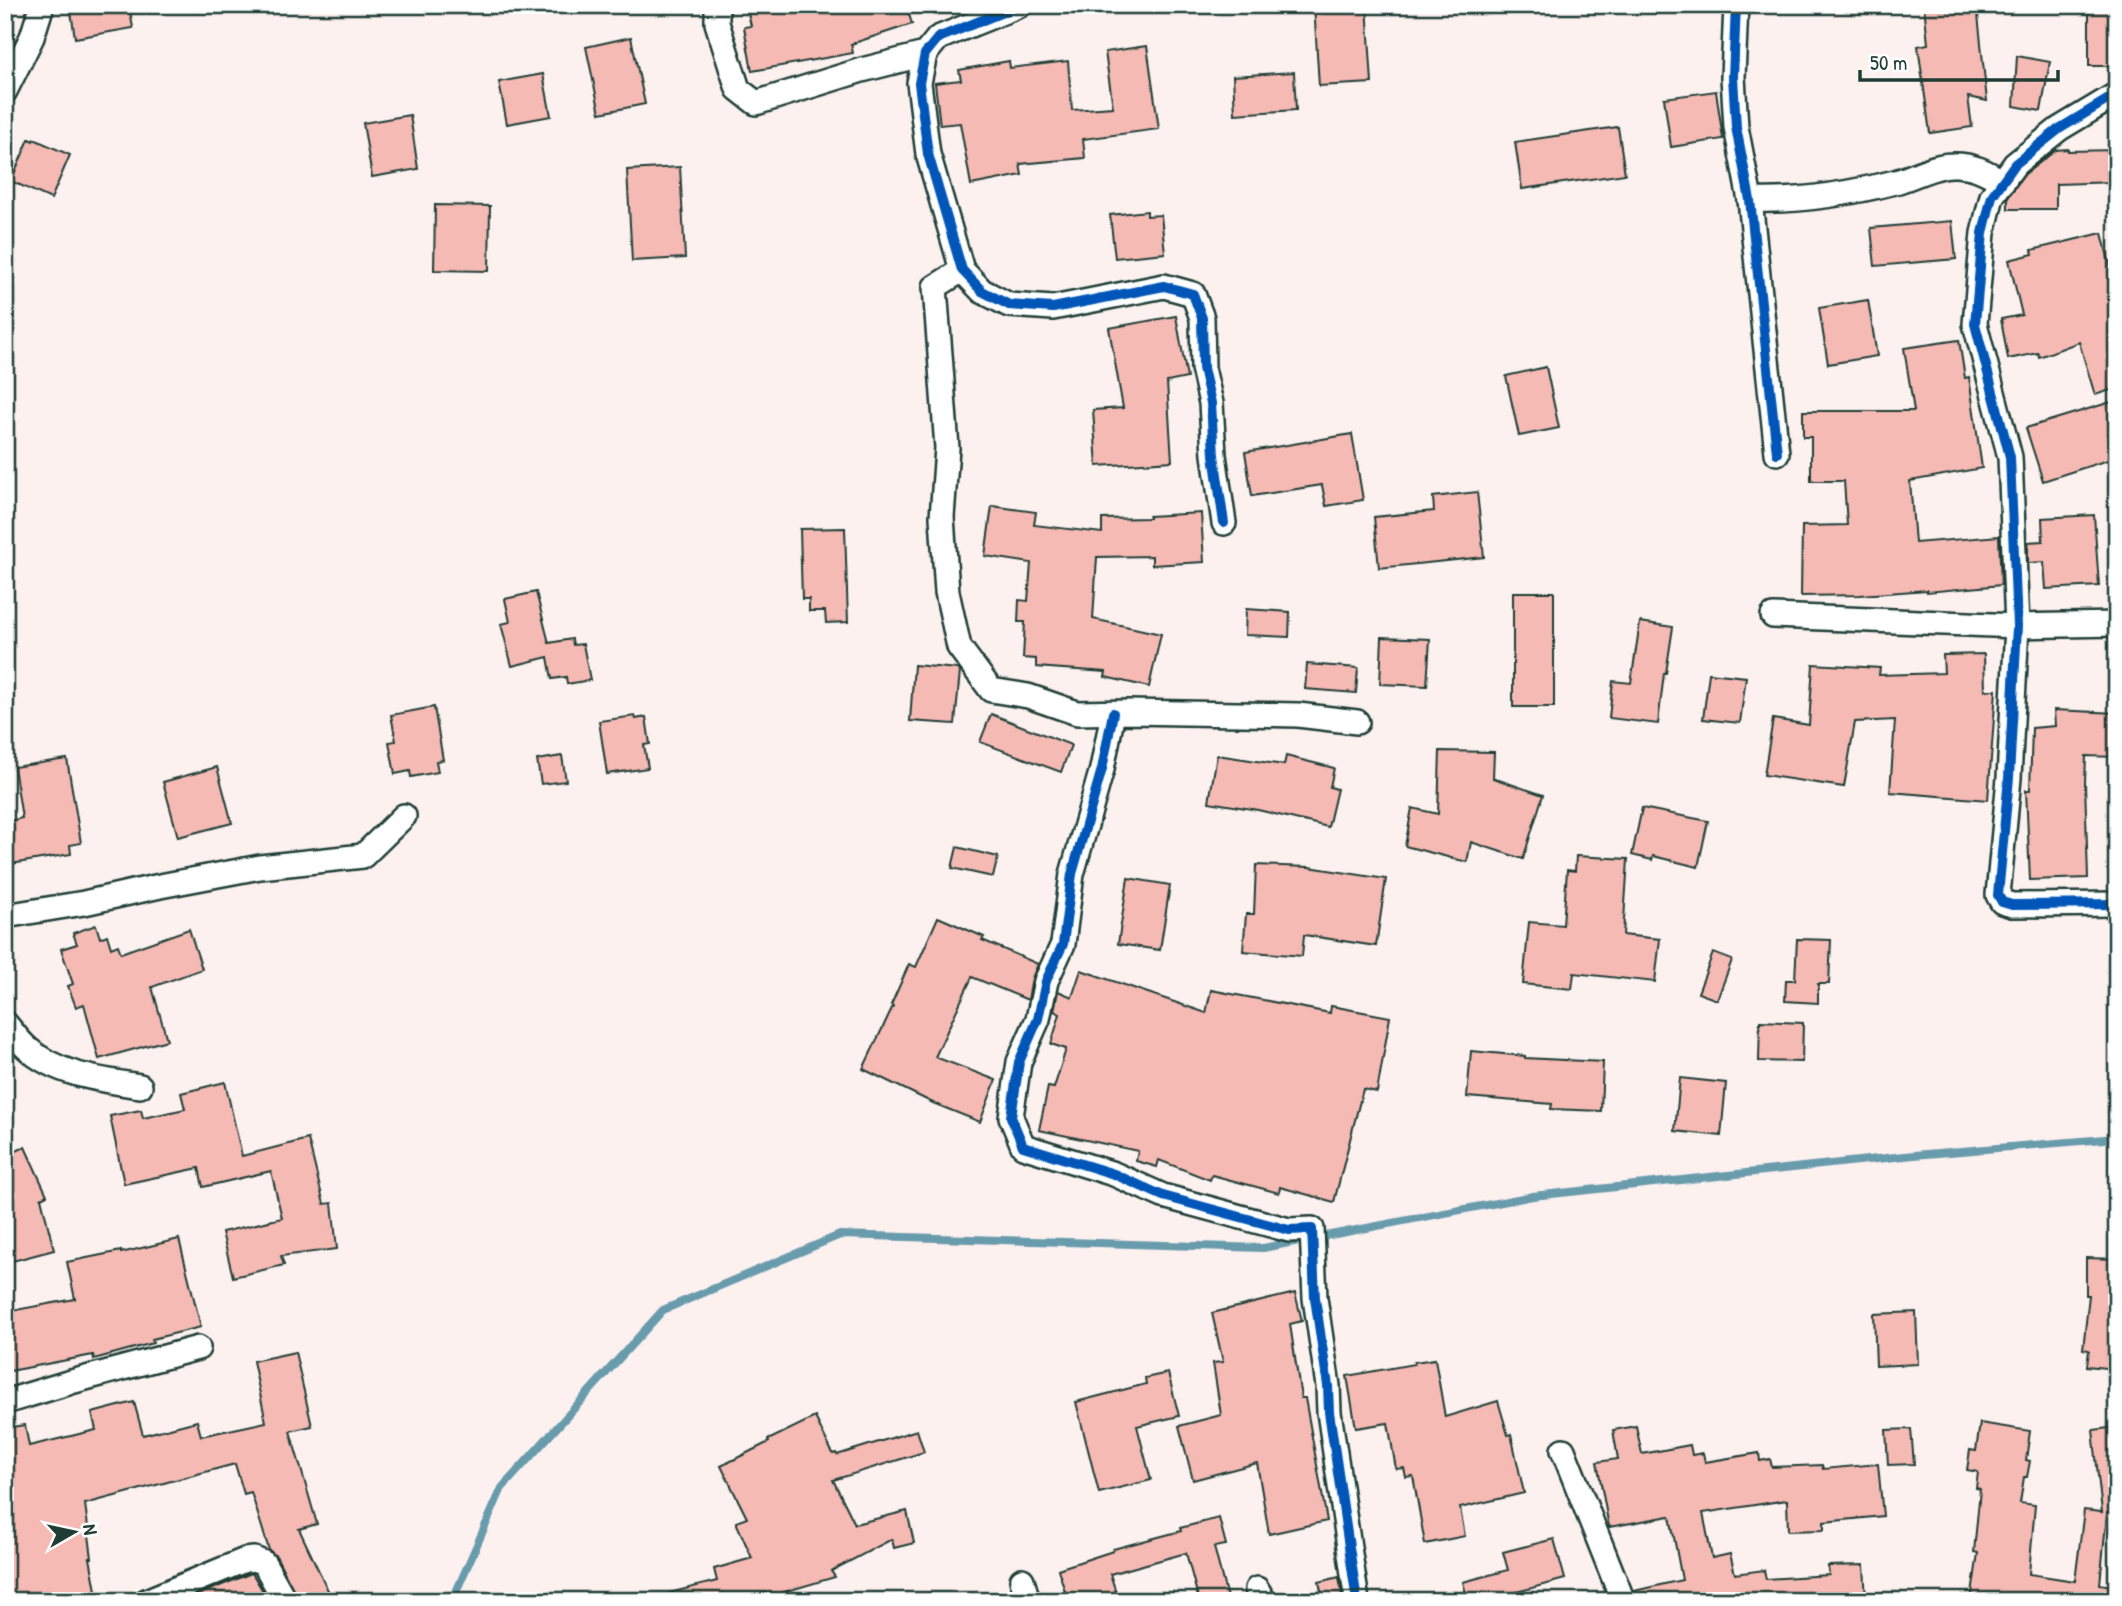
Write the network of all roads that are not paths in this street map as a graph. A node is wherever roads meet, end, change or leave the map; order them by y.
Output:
1 (42, 5) edge
2 (717, 5) edge
3 (1020, 5) edge
4 (1736, 5) edge
5 (925, 54) junction
6 (5, 91) edge
7 (2117, 94) edge
8 (2003, 182) junction
9 (1750, 200) junction
10 (962, 270) junction
11 (1777, 453) dead end
12 (1224, 523) dead end
13 (1773, 616) dead end
14 (2117, 624) edge
15 (2017, 626) junction
16 (1113, 713) junction
17 (1357, 722) dead end
18 (404, 816) dead end
19 (2117, 904) edge
20 (5, 916) edge
21 (5, 1023) edge
22 (140, 1086) dead end
23 (198, 1348) dead end
24 (5, 1402) edge
25 (1563, 1450) dead end
26 (146, 1601) edge
27 (285, 1601) edge
28 (1357, 1601) edge
29 (1623, 1601) edge

1 - 6 street
2 - 5 street
3 - 5 street
4 - 9 street
5 - 10 street
7 - 8 street
8 - 9 street
8 - 15 street
9 - 11 street
10 - 12 street
10 - 16 street
13 - 15 street
14 - 15 street
15 - 19 street
16 - 17 street
16 - 28 street
18 - 20 street
21 - 22 street
23 - 24 street
25 - 29 street
26 - 27 street

